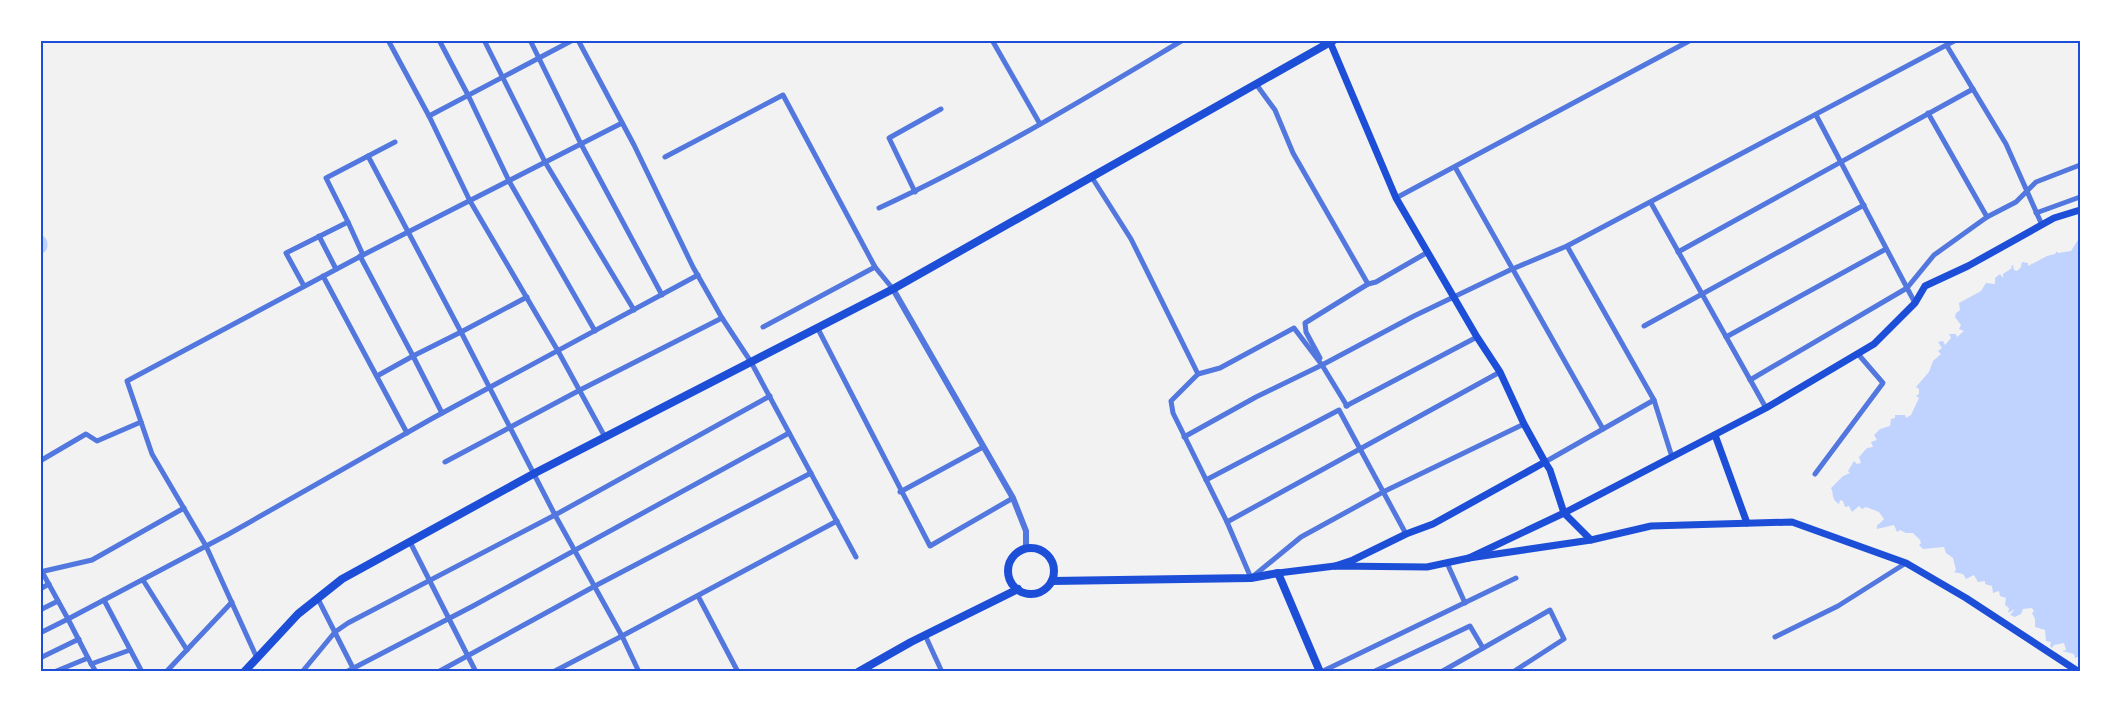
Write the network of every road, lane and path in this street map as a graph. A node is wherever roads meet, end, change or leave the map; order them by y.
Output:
1 (388, 40) edge
2 (439, 40) edge
3 (484, 40) edge
4 (530, 40) edge
5 (573, 40) edge
6 (578, 40) edge
7 (992, 40) edge
8 (1183, 40) edge
9 (1691, 40) edge
10 (1956, 40) edge
11 (1328, 42) edge
12 (1947, 46) junction
13 (539, 59) junction
14 (503, 77) junction
15 (1256, 84) junction
16 (1973, 89) junction
17 (468, 95) junction
18 (941, 109) dead end
19 (1928, 113) junction
20 (1816, 115) junction
21 (429, 116) junction
22 (622, 123) junction
23 (1040, 124) junction
24 (395, 142) dead end
25 (581, 144) junction
26 (369, 156) junction
27 (665, 157) dead end
28 (545, 162) junction
29 (1841, 162) junction
30 (2080, 165) edge
31 (1455, 167) junction
32 (1091, 176) junction
33 (508, 181) junction
34 (915, 192) junction
35 (2026, 192) junction
36 (2080, 197) edge
37 (1396, 198) junction
38 (470, 201) junction
39 (1651, 203) junction
40 (1864, 205) junction
41 (879, 208) dead end
42 (2080, 210) edge
43 (2036, 213) junction
44 (1987, 217) junction
45 (348, 222) junction
46 (2042, 225) junction
47 (408, 232) junction
48 (319, 236) junction
49 (1568, 246) junction
50 (1886, 249) junction
51 (1428, 252) junction
52 (1678, 252) junction
53 (361, 256) junction
54 (875, 267) junction
55 (336, 269) junction
56 (1514, 269) junction
57 (698, 275) junction
58 (323, 276) junction
59 (1368, 284) junction
60 (304, 286) junction
61 (1907, 288) junction
62 (893, 289) junction
63 (662, 295) junction
64 (1703, 296) junction
65 (527, 297) junction
66 (1455, 297) junction
67 (1914, 303) junction
68 (634, 310) junction
69 (722, 318) junction
70 (1644, 326) dead end
71 (763, 327) dead end
72 (816, 327) junction
73 (595, 331) junction
74 (461, 332) junction
75 (1477, 337) junction
76 (1726, 337) junction
77 (558, 351) junction
78 (1858, 354) junction
79 (413, 356) junction
80 (751, 362) junction
81 (1322, 365) junction
82 (1500, 372) junction
83 (1198, 374) junction
84 (377, 376) junction
85 (1750, 380) junction
86 (490, 388) junction
87 (580, 390) junction
88 (770, 396) junction
89 (1654, 400) junction
90 (1347, 405) junction
91 (1766, 408) junction
92 (1339, 410) junction
93 (442, 413) junction
94 (141, 422) junction
95 (1524, 424) junction
96 (510, 427) junction
97 (1603, 429) junction
98 (407, 433) junction
99 (789, 433) junction
100 (1715, 435) junction
101 (605, 437) junction
102 (1184, 437) junction
103 (983, 447) junction
104 (1360, 450) junction
105 (1672, 457) junction
106 (40, 461) edge
107 (445, 462) dead end
108 (1545, 462) junction
109 (535, 473) junction
110 (811, 473) junction
111 (1815, 474) dead end
112 (1206, 480) junction
113 (900, 492) junction
114 (1383, 492) junction
115 (1013, 498) junction
116 (184, 508) junction
117 (1564, 513) junction
118 (555, 515) junction
119 (837, 521) junction
120 (1227, 522) junction
121 (1747, 524) junction
122 (1406, 534) junction
123 (1591, 540) junction
124 (410, 542) junction
125 (207, 546) junction
126 (1026, 548) junction
127 (575, 551) junction
128 (856, 557) dead end
129 (1469, 558) junction
130 (1447, 563) junction
131 (1906, 563) junction
132 (1335, 566) junction
133 (41, 570) edge
134 (1278, 573) junction
135 (1251, 578) junction
136 (1516, 578) dead end
137 (429, 579) junction
138 (143, 580) junction
139 (1052, 580) junction
140 (49, 584) junction
141 (594, 586) junction
142 (40, 589) edge
143 (1018, 590) junction
144 (698, 596) junction
145 (318, 599) junction
146 (104, 600) junction
147 (58, 601) junction
148 (232, 602) junction
149 (1465, 603) junction
150 (40, 610) edge
151 (68, 619) junction
152 (450, 619) junction
153 (335, 632) junction
154 (40, 633) edge
155 (925, 635) junction
156 (622, 636) junction
157 (1775, 638) dead end
158 (79, 639) junction
159 (1483, 648) junction
160 (130, 650) junction
161 (187, 650) junction
162 (469, 654) junction
163 (40, 658) edge
164 (88, 658) junction
165 (257, 658) junction
166 (91, 664) junction
167 (354, 670) edge
168 (54, 672) edge
169 (96, 672) edge
170 (142, 672) edge
171 (166, 672) edge
172 (244, 672) edge
173 (302, 672) edge
174 (346, 672) edge
175 (438, 672) edge
176 (476, 672) edge
177 (553, 672) edge
178 (639, 672) edge
179 (738, 672) edge
180 (858, 672) edge
181 (942, 672) edge
182 (1321, 672) edge
183 (1373, 672) edge
184 (1442, 672) edge
185 (1513, 672) edge
186 (2079, 672) edge

1 - 21 street
2 - 17 street
3 - 14 street
4 - 13 street
5 - 13 street
6 - 22 street
7 - 23 street
8 - 23 street
9 - 31 street
10 - 12 street
11 - 15 main road
11 - 37 main road
12 - 16 street
12 - 20 street
13 - 14 street
13 - 25 street
14 - 17 street
14 - 28 street
15 - 32 main road
15 - 59 street
16 - 19 street
16 - 35 street
17 - 21 street
17 - 33 street
18 - 34 street
19 - 29 street
19 - 44 street
20 - 29 street
20 - 39 street
21 - 38 street
22 - 25 street
22 - 57 street
23 - 34 street
24 - 26 street
25 - 28 street
25 - 63 street
26 - 45 street
26 - 47 street
27 - 54 street
28 - 33 street
28 - 68 street
29 - 40 street
29 - 52 street
30 - 35 street
31 - 37 street
31 - 56 street
32 - 62 main road
32 - 83 street
33 - 38 street
33 - 73 street
34 - 41 street
35 - 43 street
35 - 44 street
36 - 43 street
37 - 51 main road
38 - 47 street
38 - 65 street
39 - 49 street
39 - 52 street
40 - 50 street
40 - 64 street
42 - 46 main road
43 - 46 street
44 - 61 street
45 - 48 street
45 - 53 street
46 - 67 main road
47 - 53 street
47 - 74 street
48 - 55 street
48 - 60 street
49 - 56 street
49 - 89 street
50 - 61 street
50 - 76 street
51 - 59 street
51 - 66 main road
52 - 64 street
53 - 55 street
53 - 79 street
54 - 62 street
54 - 71 street
55 - 58 street
56 - 66 street
56 - 97 street
57 - 63 street
57 - 69 street
58 - 60 street
58 - 84 street
59 - 81 street
60 - 94 street
61 - 67 street
61 - 85 street
62 - 72 main road
62 - 103 street
63 - 68 street
64 - 70 street
64 - 76 street
65 - 74 street
65 - 77 street
66 - 75 main road
66 - 81 street
67 - 78 main road
68 - 73 street
69 - 80 street
69 - 87 street
72 - 80 main road
72 - 113 street
73 - 77 street
74 - 79 street
74 - 86 street
75 - 82 main road
75 - 90 street
76 - 85 street
77 - 86 street
77 - 87 street
78 - 91 main road
78 - 111 street
79 - 84 street
79 - 93 street
80 - 88 street
80 - 101 main road
81 - 83 street
81 - 90 street
81 - 102 street
82 - 95 main road
82 - 104 street
83 - 102 street
84 - 98 street
85 - 91 street
86 - 93 street
86 - 96 street
87 - 96 street
87 - 101 street
88 - 99 street
88 - 118 street
89 - 97 street
89 - 105 street
90 - 92 street
91 - 100 main road
92 - 104 street
92 - 112 street
93 - 98 street
94 - 106 street
94 - 116 street
95 - 108 main road
95 - 114 street
96 - 107 street
96 - 109 street
97 - 108 street
98 - 125 street
99 - 110 street
99 - 127 street
100 - 105 main road
100 - 121 main road
101 - 109 main road
102 - 112 street
103 - 113 street
103 - 115 street
104 - 114 street
104 - 120 street
105 - 117 main road
108 - 117 main road
108 - 122 main road
109 - 118 street
109 - 124 main road
110 - 119 street
110 - 141 street
112 - 120 street
113 - 115 street
114 - 122 street
114 - 135 street
115 - 126 street
116 - 125 street
116 - 133 street
117 - 123 main road
117 - 129 main road
118 - 127 street
118 - 137 street
119 - 128 street
119 - 144 street
120 - 135 street
121 - 123 main road
121 - 131 main road
122 - 132 main road
123 - 129 main road
124 - 137 street
124 - 145 main road
125 - 138 street
125 - 148 street
126 - 139 highway
126 - 143 highway
127 - 141 street
127 - 152 street
129 - 130 main road
130 - 132 main road
130 - 149 street
131 - 157 street
131 - 186 main road
132 - 134 main road
133 - 140 street
134 - 135 highway
134 - 182 highway
135 - 139 highway
136 - 149 street
137 - 152 street
137 - 153 street
138 - 146 street
138 - 161 street
139 - 143 highway
140 - 142 street
140 - 147 street
141 - 156 street
141 - 162 street
143 - 155 highway
144 - 156 street
144 - 179 street
145 - 153 street
145 - 165 main road
146 - 151 street
146 - 160 street
147 - 150 street
147 - 151 street
148 - 161 street
148 - 165 street
149 - 182 street
151 - 154 street
151 - 158 street
152 - 162 street
152 - 167 street
153 - 167 street
153 - 173 street
155 - 180 highway
155 - 181 street
156 - 177 street
156 - 178 street
158 - 163 street
158 - 164 street
159 - 183 street
159 - 184 street
159 - 185 street
160 - 166 street
160 - 170 street
161 - 171 street
162 - 175 street
162 - 176 street
164 - 166 street
164 - 168 street
165 - 172 main road
166 - 169 street
167 - 174 street

